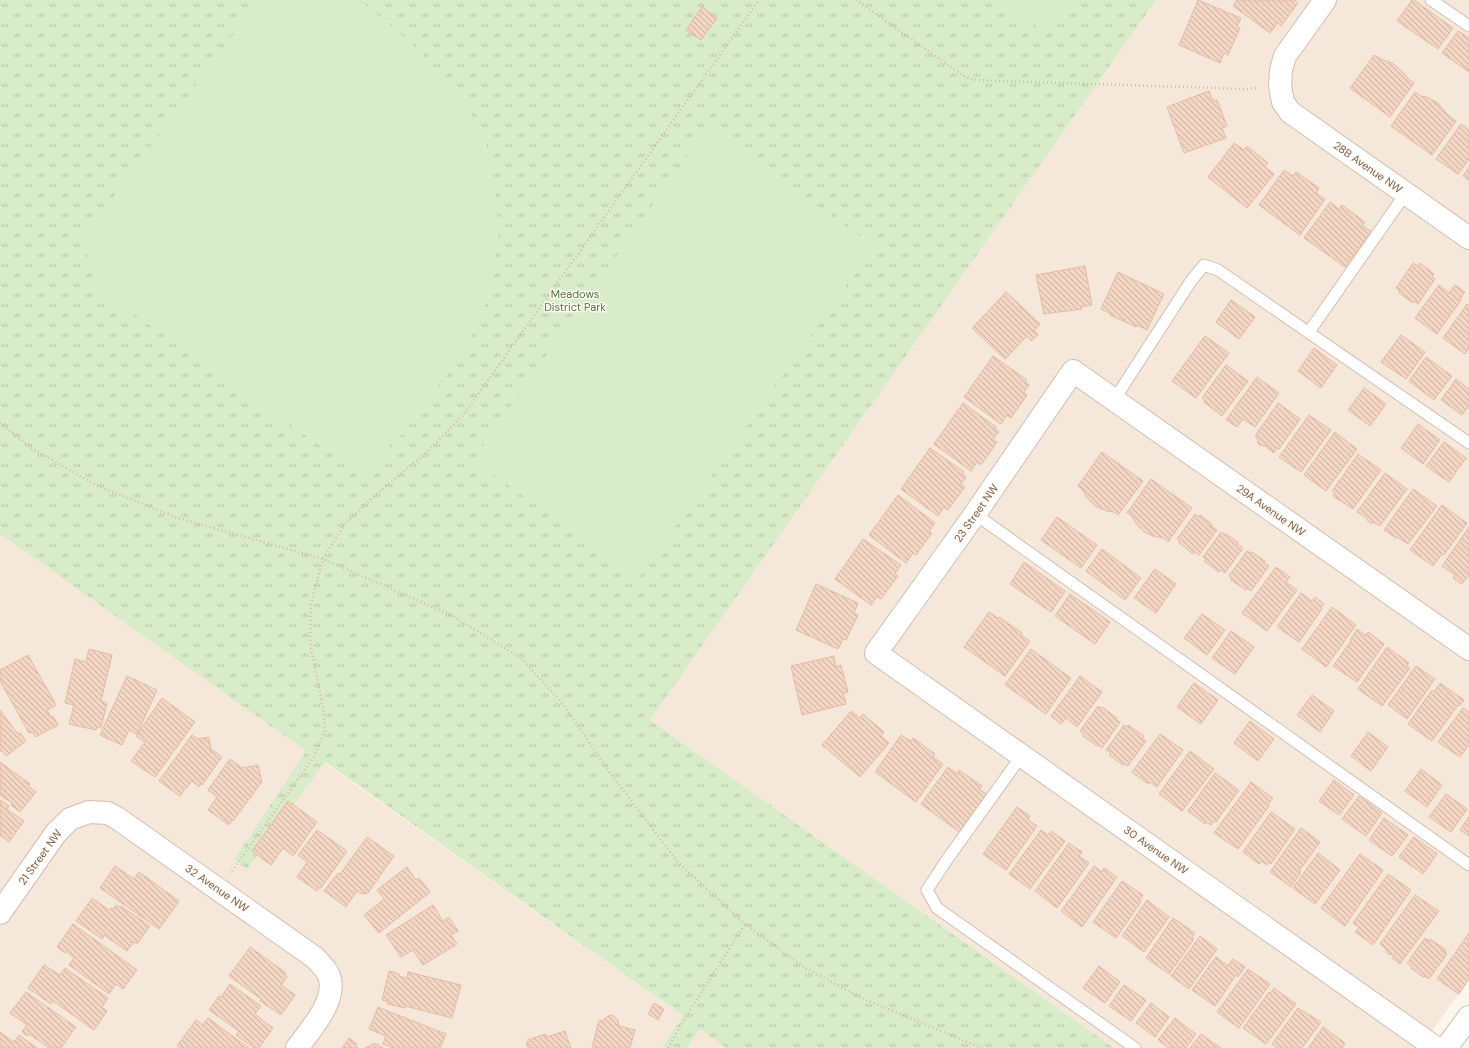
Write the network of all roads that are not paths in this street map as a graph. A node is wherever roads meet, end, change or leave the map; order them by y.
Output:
1 (1325, 0) edge
2 (1431, 0) edge
3 (1469, 26) edge
4 (1406, 193) junction
5 (1469, 238) edge
6 (1309, 332) junction
7 (1073, 371) joint
8 (1114, 400) junction
9 (1469, 443) edge
10 (975, 514) junction
11 (1469, 649) edge
12 (876, 653) joint
13 (1022, 755) junction
14 (88, 812) joint
15 (1469, 865) edge
16 (0, 913) edge
17 (1469, 1017) edge
18 (297, 1048) edge
19 (1135, 1048) edge
20 (1436, 1048) edge
21 (1446, 1048) edge

1 - 4 street, 28B Avenue NW
2 - 3 lane
4 - 5 street, 28B Avenue NW
4 - 6 lane
6 - 8 lane
6 - 9 lane
7 - 8 street, 29A Avenue NW
7 - 10 street, 23 Street NW
8 - 11 street, 29A Avenue NW
10 - 12 street, 23 Street NW
10 - 15 lane
12 - 13 street, 30 Avenue NW
13 - 19 lane
13 - 20 street, 30 Avenue NW
14 - 16 street, 21 Street NW
14 - 18 street, 32 Avenue NW
17 - 21 street

